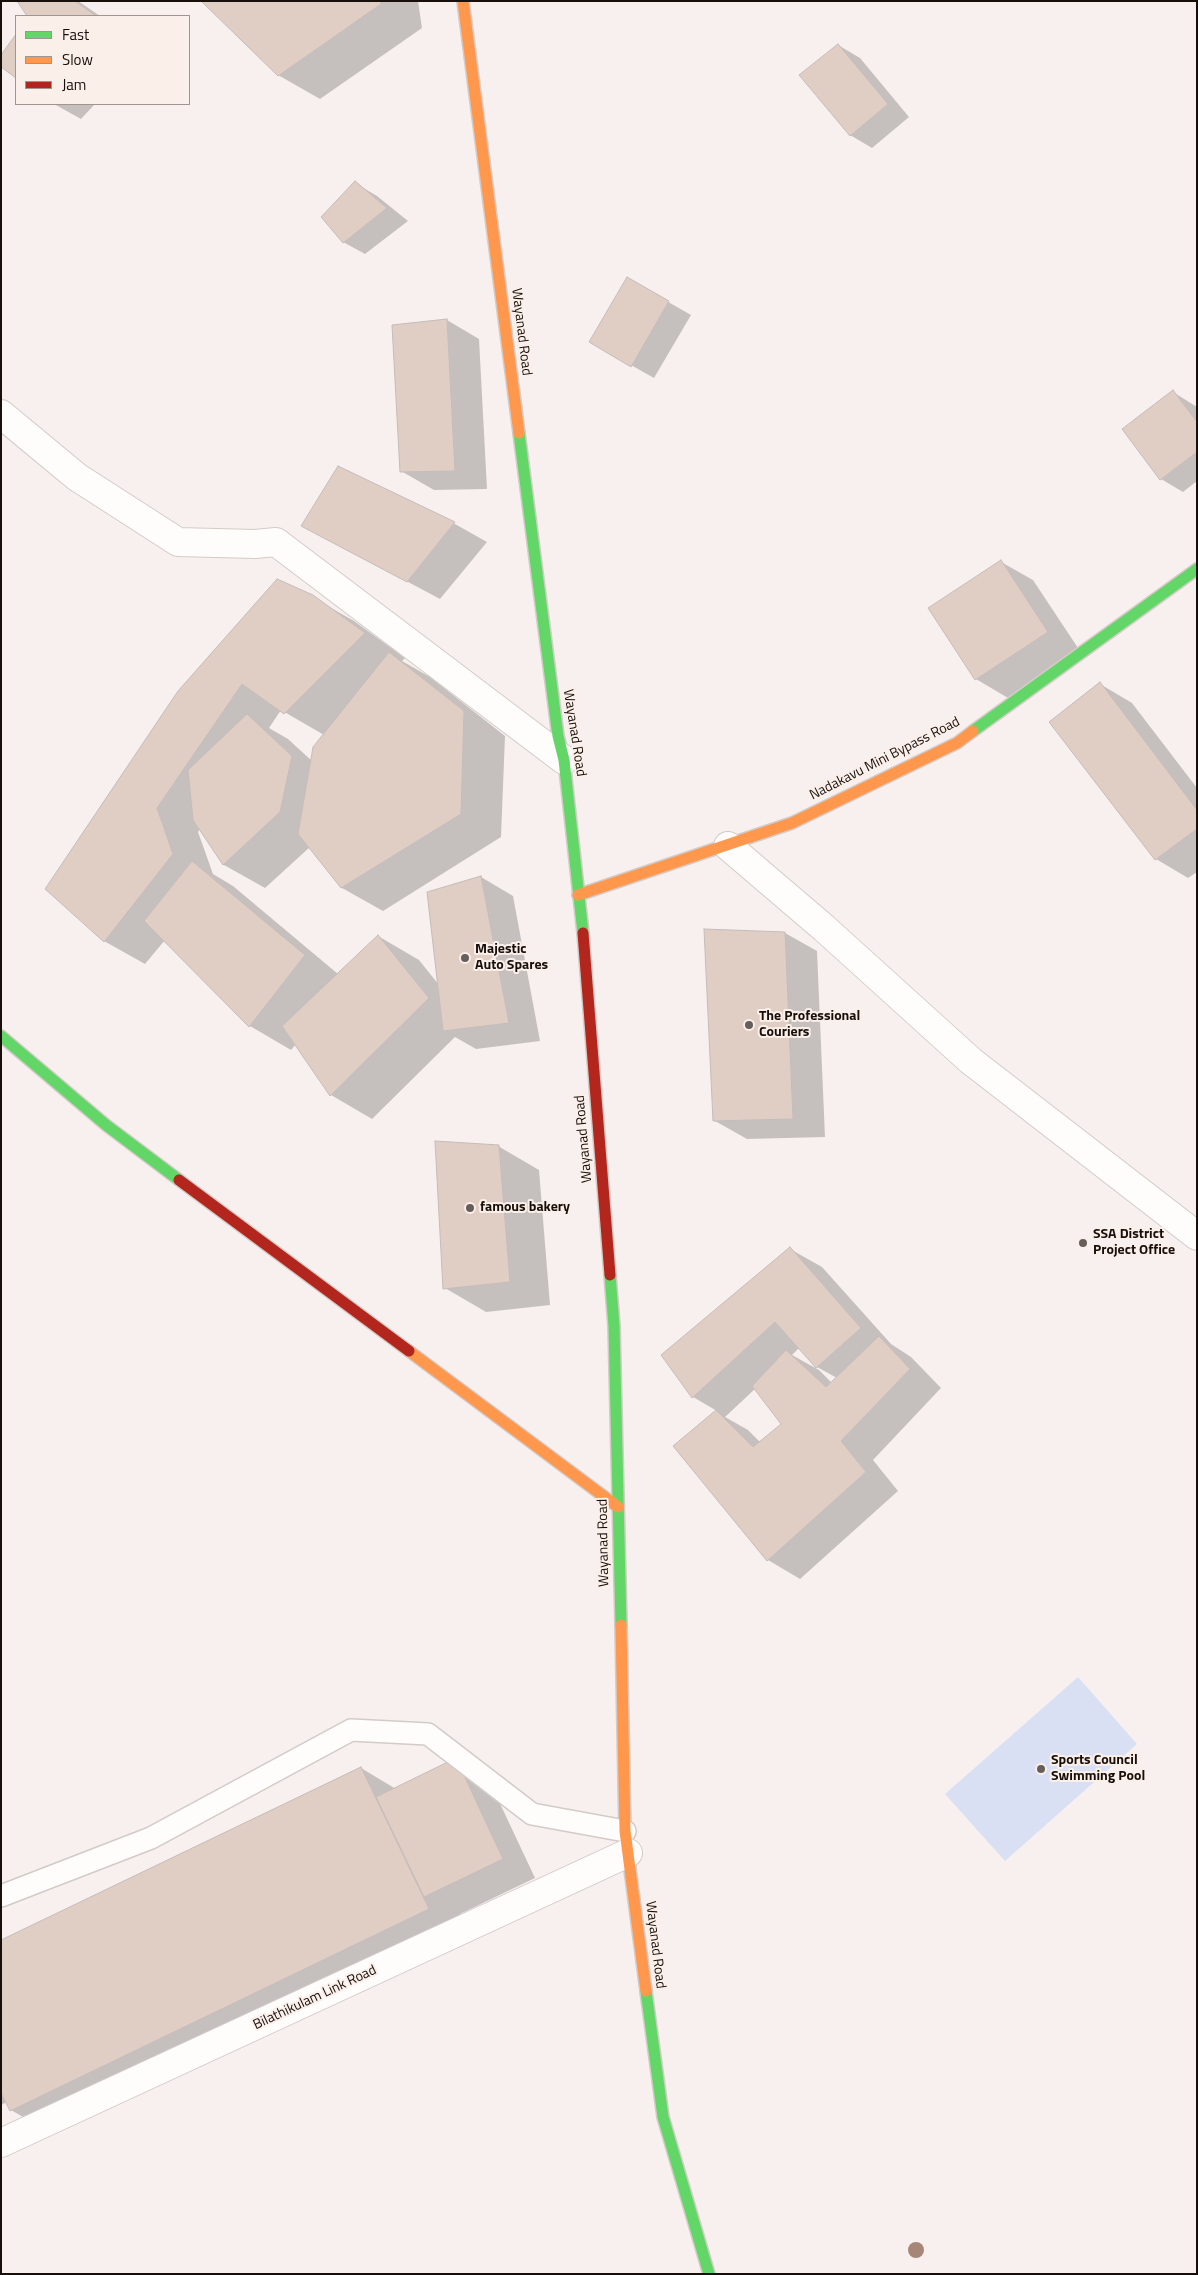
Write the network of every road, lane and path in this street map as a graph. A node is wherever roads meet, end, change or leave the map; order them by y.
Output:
1 (463, 1) edge
2 (1, 414) edge
3 (1197, 569) edge
4 (564, 760) junction
5 (728, 846) junction
6 (578, 895) junction
7 (1, 1036) edge
8 (1197, 1236) edge
9 (618, 1507) junction
10 (627, 1842) junction
11 (1, 1896) edge
12 (1, 2143) edge
13 (709, 2274) edge

1 - 4 main road, Wayanad Road
2 - 4 street
3 - 5 main road, Nadakavu Mini Bypass Road
4 - 6 main road, Wayanad Road
5 - 6 main road, Nadakavu Mini Bypass Road
5 - 8 street
6 - 9 main road, Wayanad Road
7 - 9 main road
9 - 10 main road, Wayanad Road
10 - 11 lane
10 - 12 street, Bilathikulam Link Road
10 - 13 main road, Wayanad Road

